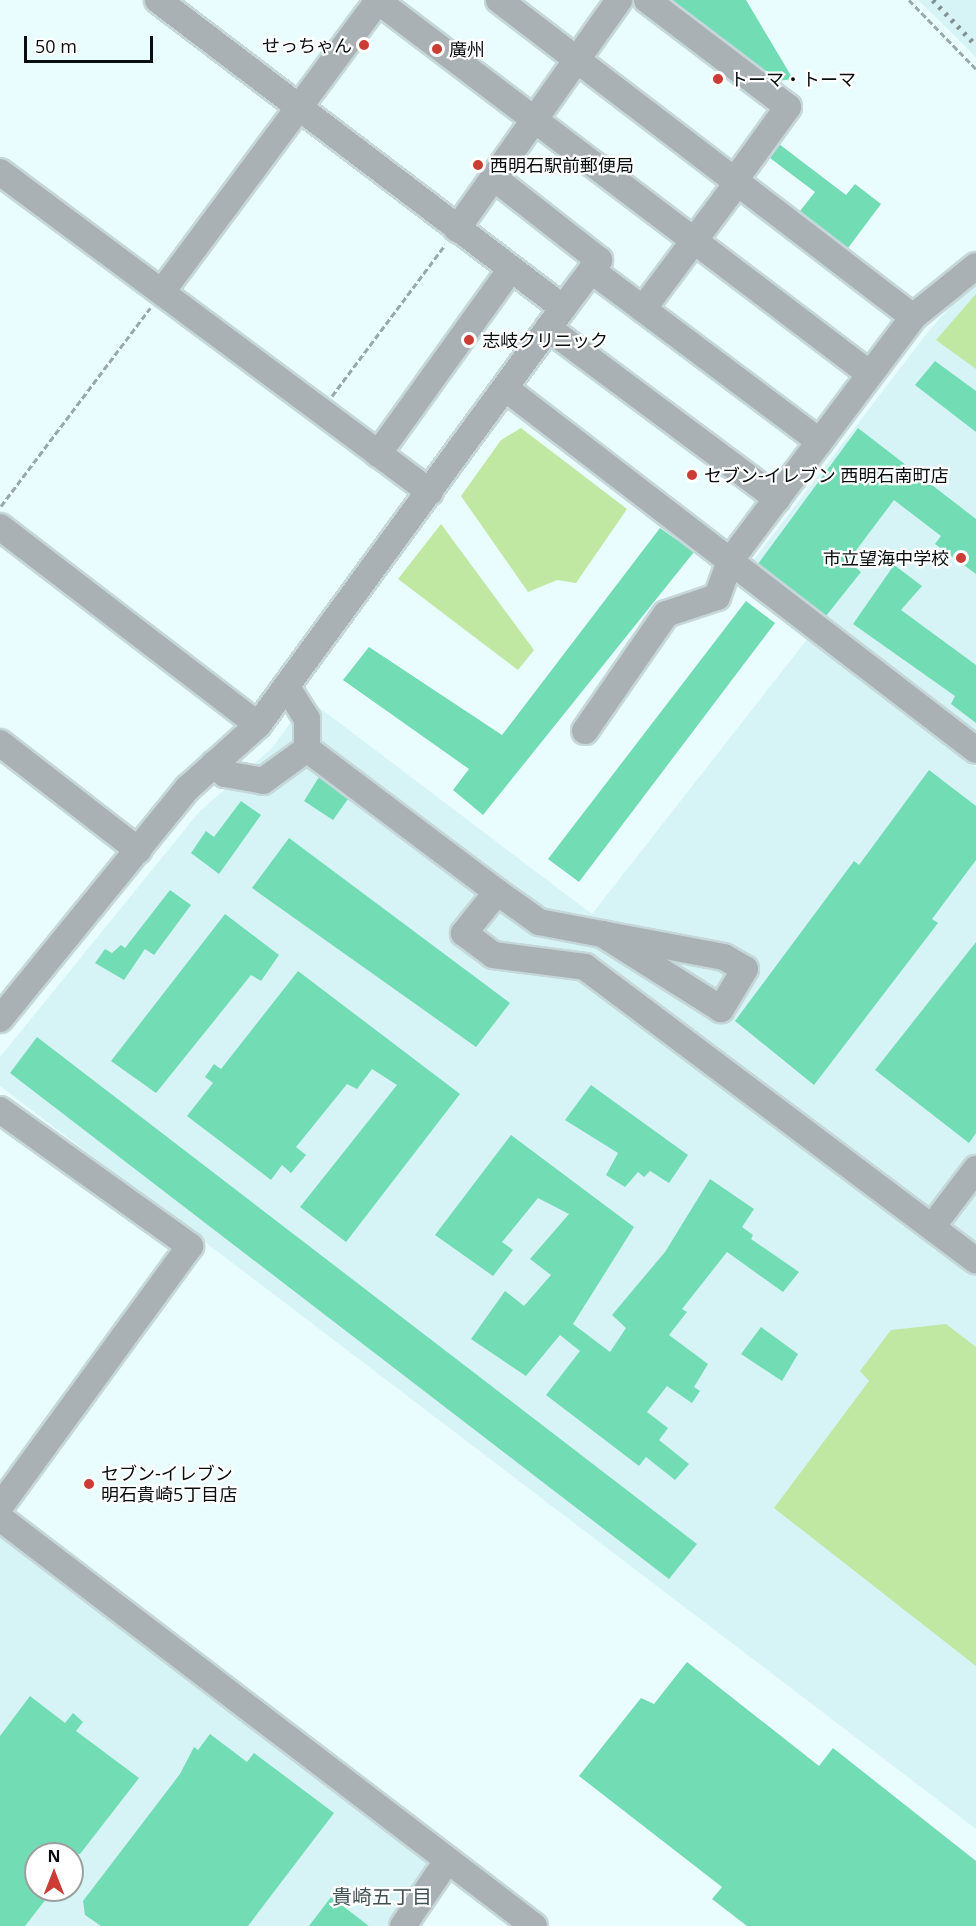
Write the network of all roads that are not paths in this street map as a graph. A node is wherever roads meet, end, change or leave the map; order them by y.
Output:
1 (158, 0) edge
2 (499, 0) edge
3 (619, 0) edge
4 (647, 0) edge
5 (379, 1) edge
6 (577, 59) junction
7 (298, 107) junction
8 (534, 119) junction
9 (0, 172) edge
10 (493, 177) junction
11 (737, 181) junction
12 (457, 229) junction
13 (693, 240) junction
14 (976, 266) edge
15 (511, 270) junction
16 (591, 270) junction
17 (164, 290) junction
18 (643, 309) junction
19 (913, 316) junction
20 (556, 318) junction
21 (870, 375) junction
22 (505, 388) junction
23 (820, 442) junction
24 (378, 454) junction
25 (430, 492) junction
26 (777, 499) junction
27 (0, 527) edge
28 (730, 561) junction
29 (286, 686) junction
30 (258, 725) junction
31 (585, 731) dead end
32 (0, 743) edge
33 (307, 748) junction
34 (976, 750) edge
35 (214, 764) junction
36 (138, 850) junction
37 (497, 892) junction
38 (602, 934) junction
39 (0, 1018) edge
40 (0, 1110) edge
41 (976, 1169) edge
42 (932, 1227) junction
43 (976, 1261) edge
44 (0, 1507) edge
45 (0, 1518) edge
46 (447, 1861) junction
47 (403, 1926) edge
48 (534, 1926) edge

1 - 7 street
2 - 6 street
3 - 6 street
4 - 11 street
5 - 7 street
5 - 8 street
6 - 8 street
6 - 11 street
7 - 12 street
7 - 17 street
8 - 10 street
8 - 13 street
9 - 17 street
10 - 12 street
10 - 16 street
11 - 13 street
11 - 19 street
12 - 15 street
13 - 18 street
13 - 21 street
14 - 19 street
15 - 20 street
15 - 24 street
16 - 18 street
16 - 20 street
17 - 24 street
18 - 23 street
19 - 21 street
20 - 22 street
20 - 26 street
21 - 23 street
22 - 25 street
22 - 28 street
23 - 26 street
24 - 25 street
25 - 29 street
26 - 28 street
27 - 30 street
28 - 31 street
28 - 34 street
29 - 30 street
29 - 33 street
30 - 35 street
32 - 36 street
33 - 35 street
33 - 37 street
35 - 36 street
36 - 39 street
37 - 38 street
37 - 42 street
38 - 38 street
40 - 44 street
41 - 42 street
42 - 43 street
45 - 46 street
46 - 47 street
46 - 48 street

